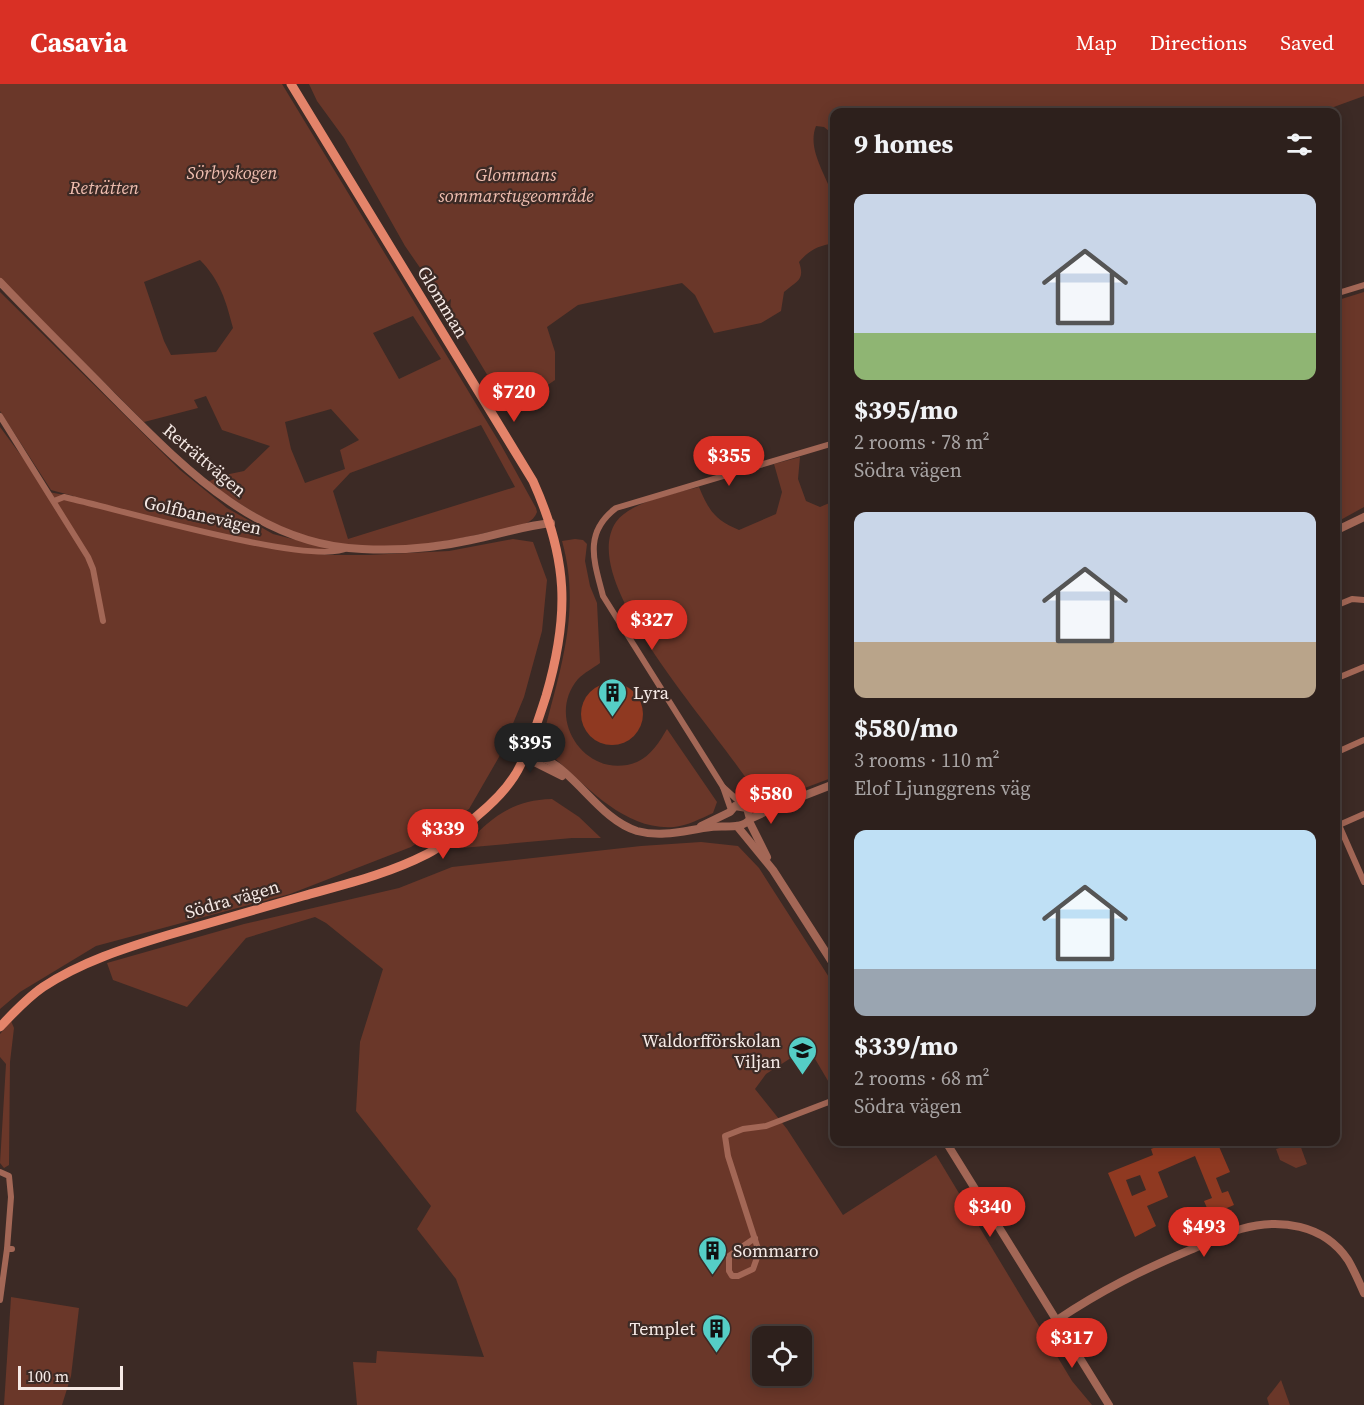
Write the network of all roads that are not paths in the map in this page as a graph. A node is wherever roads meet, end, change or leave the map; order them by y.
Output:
1 (291, 84) edge
2 (0, 282) edge
3 (1364, 285) edge
4 (1340, 292) edge
5 (0, 416) edge
6 (830, 444) edge
7 (54, 501) junction
8 (1364, 517) edge
9 (551, 523) junction
10 (1340, 529) edge
11 (347, 548) junction
12 (1364, 599) edge
13 (1340, 604) edge
14 (103, 621) dead end
15 (1364, 667) edge
16 (1340, 678) edge
17 (1364, 740) edge
18 (1340, 751) edge
19 (525, 753) junction
20 (830, 786) edge
21 (723, 787) junction
22 (780, 805) junction
23 (745, 807) junction
24 (730, 811) junction
25 (1364, 814) edge
26 (749, 820) junction
27 (1340, 825) edge
28 (736, 826) junction
29 (1340, 827) edge
30 (696, 829) junction
31 (773, 870) junction
32 (1364, 882) edge
33 (830, 959) edge
34 (0, 1027) edge
35 (830, 1102) edge
36 (948, 1146) edge
37 (0, 1172) edge
38 (755, 1238) junction
39 (1364, 1293) edge
40 (0, 1300) edge
41 (1057, 1320) junction
42 (1109, 1405) edge

1 - 9 main road, Glomman
2 - 11 street, Reträttvägen
3 - 4 street
5 - 7 street
6 - 21 street
7 - 11 street, Golfbanevägen
7 - 14 street
8 - 10 street
9 - 11 street, Reträttvägen
9 - 19 main road, Glomman
12 - 13 street
15 - 16 street
17 - 18 street
19 - 30 street
19 - 34 main road, Södra vägen
20 - 22 street
21 - 23 street
21 - 24 street
22 - 23 street
22 - 26 street
23 - 24 street
23 - 26 street
24 - 28 street
24 - 30 street
25 - 27 street
26 - 28 street
26 - 31 street
28 - 30 street
28 - 31 street
29 - 32 street
31 - 33 street
35 - 38 street
36 - 41 street
37 - 40 street
38 - 38 street
39 - 41 street
41 - 42 street

